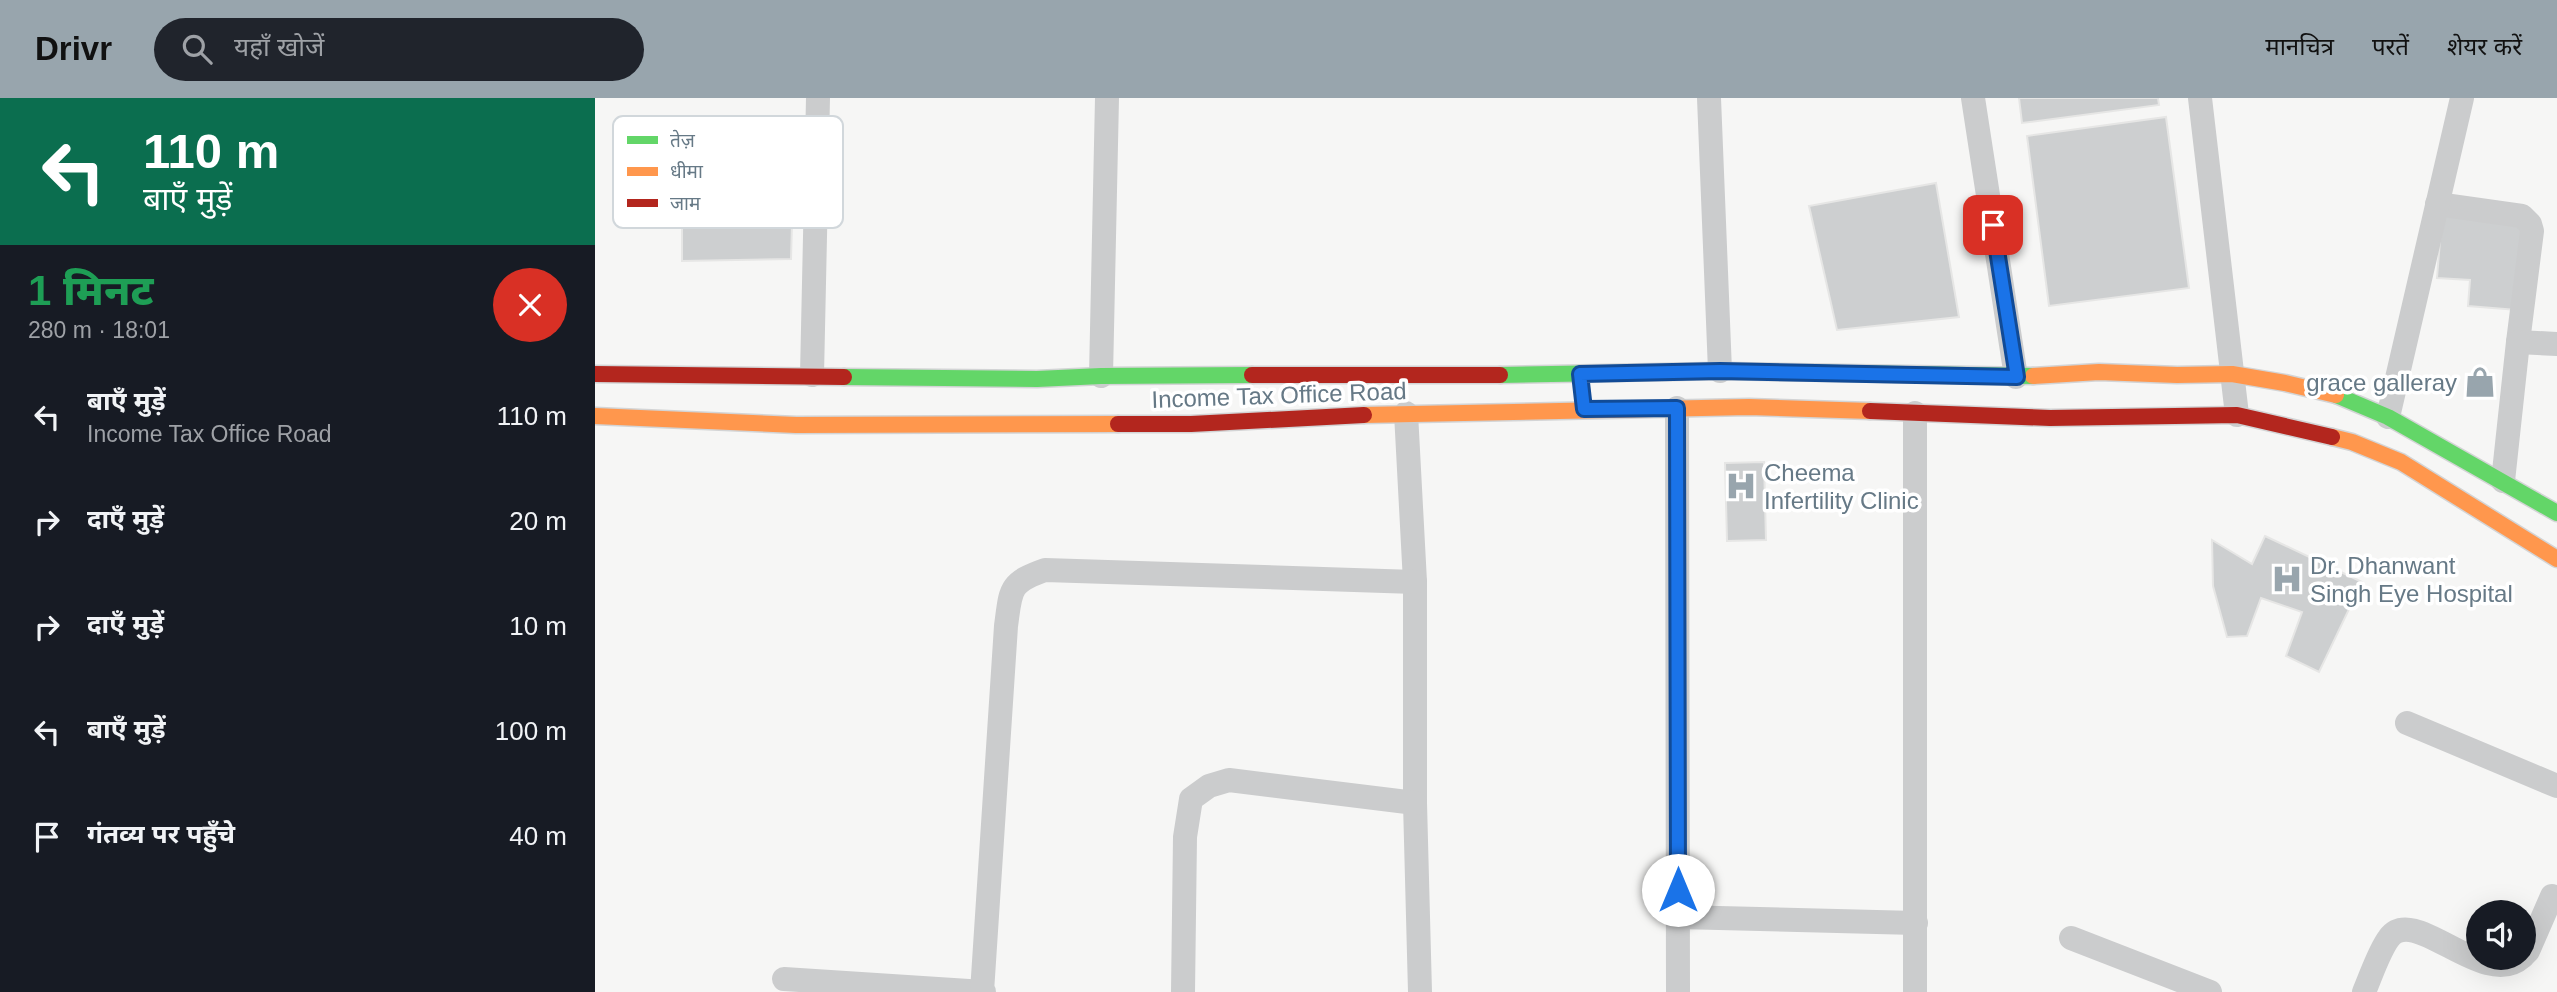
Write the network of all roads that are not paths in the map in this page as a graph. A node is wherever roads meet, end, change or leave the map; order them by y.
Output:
1 (818, 98) edge
2 (1107, 98) edge
3 (1709, 98) edge
4 (1973, 98) edge
5 (2200, 98) edge
6 (2462, 98) edge
7 (818, 116) edge
8 (2437, 204) junction
9 (815, 228) edge
10 (2518, 342) junction
11 (2557, 344) edge
12 (1720, 371) junction
13 (595, 374) edge
14 (2232, 374) junction
15 (812, 375) junction
16 (1101, 376) junction
17 (2017, 377) junction
18 (1582, 392) junction
19 (1677, 408) junction
20 (1406, 413) junction
21 (1915, 413) junction
22 (2237, 415) junction
23 (595, 416) edge
24 (2388, 417) junction
25 (2503, 481) junction
26 (2557, 513) edge
27 (2557, 559) edge
28 (1416, 582) junction
29 (2407, 723) dead end
30 (2557, 786) edge
31 (1415, 803) junction
32 (2555, 893) edge
33 (1678, 917) junction
34 (1916, 923) junction
35 (2536, 934) edge
36 (2071, 937) dead end
37 (2466, 955) edge
38 (784, 979) dead end
39 (983, 992) edge
40 (1183, 992) edge
41 (1420, 992) edge
42 (1678, 992) edge
43 (1915, 992) edge
44 (2210, 992) edge
45 (2364, 992) edge

1 - 7 street
2 - 16 street
3 - 12 street
4 - 17 street
5 - 14 street
6 - 8 street
8 - 10 street
8 - 24 street
9 - 15 street
10 - 11 street
10 - 25 street
12 - 17 main road
12 - 18 main road
13 - 15 main road
14 - 17 main road
14 - 22 street
14 - 24 main road
15 - 16 main road
16 - 18 main road
18 - 19 main road, Income Tax Office Road
18 - 20 main road, Income Tax Office Road
19 - 21 main road, Income Tax Office Road
19 - 33 street
20 - 23 main road, Income Tax Office Road
20 - 28 street
21 - 22 main road, Income Tax Office Road
21 - 34 street
22 - 27 main road, Income Tax Office Road
24 - 25 main road
25 - 26 main road
28 - 31 street
28 - 39 street
29 - 30 street
31 - 40 street
31 - 41 street
32 - 35 street
33 - 34 street
33 - 42 street
34 - 43 street
36 - 44 street
37 - 45 street
38 - 39 street

